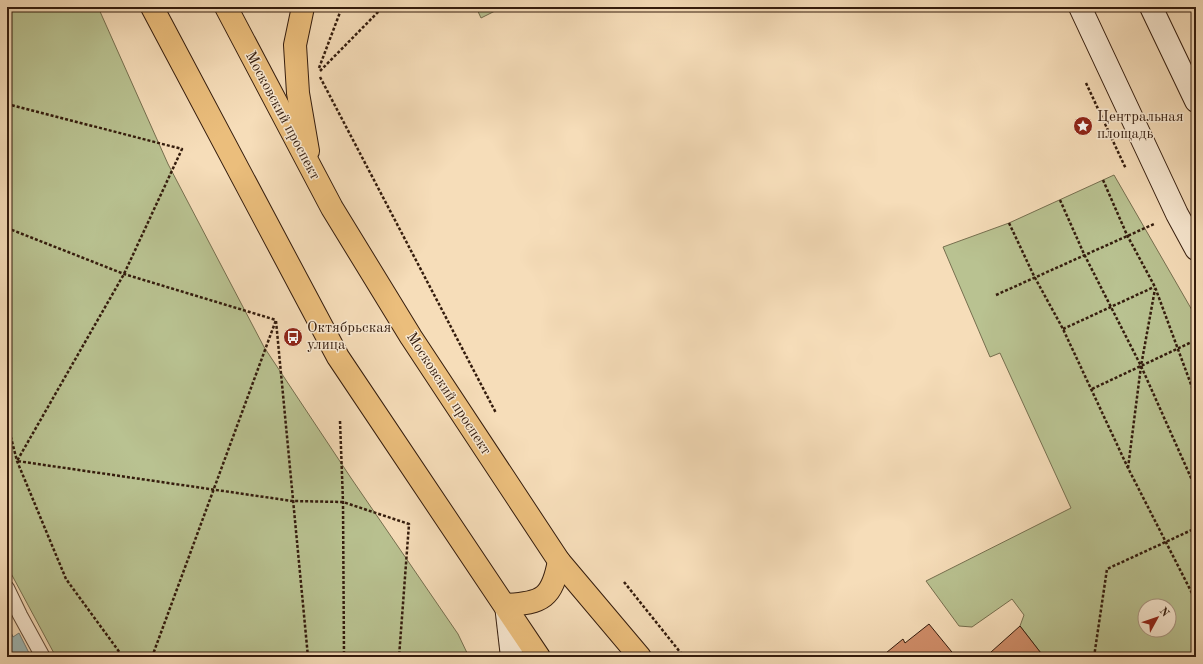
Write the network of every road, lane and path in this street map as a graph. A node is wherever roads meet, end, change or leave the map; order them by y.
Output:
1 (226, 7) edge
2 (303, 7) edge
3 (342, 7) edge
4 (383, 7) edge
5 (1080, 7) edge
6 (1152, 7) edge
7 (1191, 8) edge
8 (156, 10) edge
9 (1196, 11) edge
10 (1196, 19) edge
11 (318, 72) junction
12 (1086, 83) dead end
13 (1196, 101) edge
14 (7, 104) edge
15 (1126, 169) dead end
16 (312, 172) junction
17 (1103, 180) dead end
18 (1060, 200) dead end
19 (1009, 223) dead end
20 (1154, 224) dead end
21 (7, 228) edge
22 (1127, 235) junction
23 (1196, 249) edge
24 (1084, 254) junction
25 (124, 274) junction
26 (1034, 276) junction
27 (1155, 287) junction
28 (996, 295) dead end
29 (1110, 307) junction
30 (276, 320) junction
31 (1063, 329) junction
32 (1196, 340) edge
33 (1177, 349) junction
34 (1140, 366) junction
35 (1092, 389) junction
36 (1196, 398) edge
37 (496, 413) dead end
38 (340, 421) dead end
39 (7, 422) edge
40 (17, 461) junction
41 (1128, 468) junction
42 (213, 490) junction
43 (1196, 490) edge
44 (292, 501) junction
45 (343, 502) junction
46 (1196, 528) edge
47 (1166, 541) junction
48 (559, 561) junction
49 (624, 582) dead end
50 (7, 588) edge
51 (1196, 602) edge
52 (506, 605) junction
53 (44, 657) edge
54 (123, 657) edge
55 (152, 657) edge
56 (308, 657) edge
57 (344, 657) edge
58 (399, 657) edge
59 (512, 657) edge
60 (540, 657) edge
61 (640, 657) edge
62 (684, 657) edge
63 (1094, 657) edge

1 - 16 main road, Московский проспект
2 - 16 main road
3 - 11 path
4 - 11 path
5 - 23 main road
6 - 13 main road
7 - 9 path
7 - 10 path
8 - 52 main road
11 - 37 path
12 - 15 path
14 - 25 path
16 - 48 main road, Московский проспект
17 - 22 path
18 - 24 path
19 - 26 path
20 - 22 path
21 - 25 path
22 - 24 path
22 - 27 path
24 - 26 path
24 - 29 path
25 - 30 path
25 - 40 path
26 - 28 path
26 - 31 path
27 - 29 path
27 - 33 path
27 - 34 path
29 - 31 path
29 - 34 path
30 - 42 path
30 - 44 path
31 - 35 path
32 - 33 path
33 - 34 path
33 - 36 path
34 - 35 path
34 - 41 path
34 - 43 path
35 - 41 path
38 - 45 path
39 - 40 path
40 - 42 path
40 - 54 path
41 - 47 path
42 - 44 path
42 - 55 path
44 - 45 path
44 - 56 path
45 - 57 path
45 - 58 path
46 - 47 path
47 - 51 path
47 - 63 path
48 - 52 main road
48 - 61 main road, Московский проспект
49 - 62 path
50 - 53 street
52 - 59 main road
52 - 60 main road

